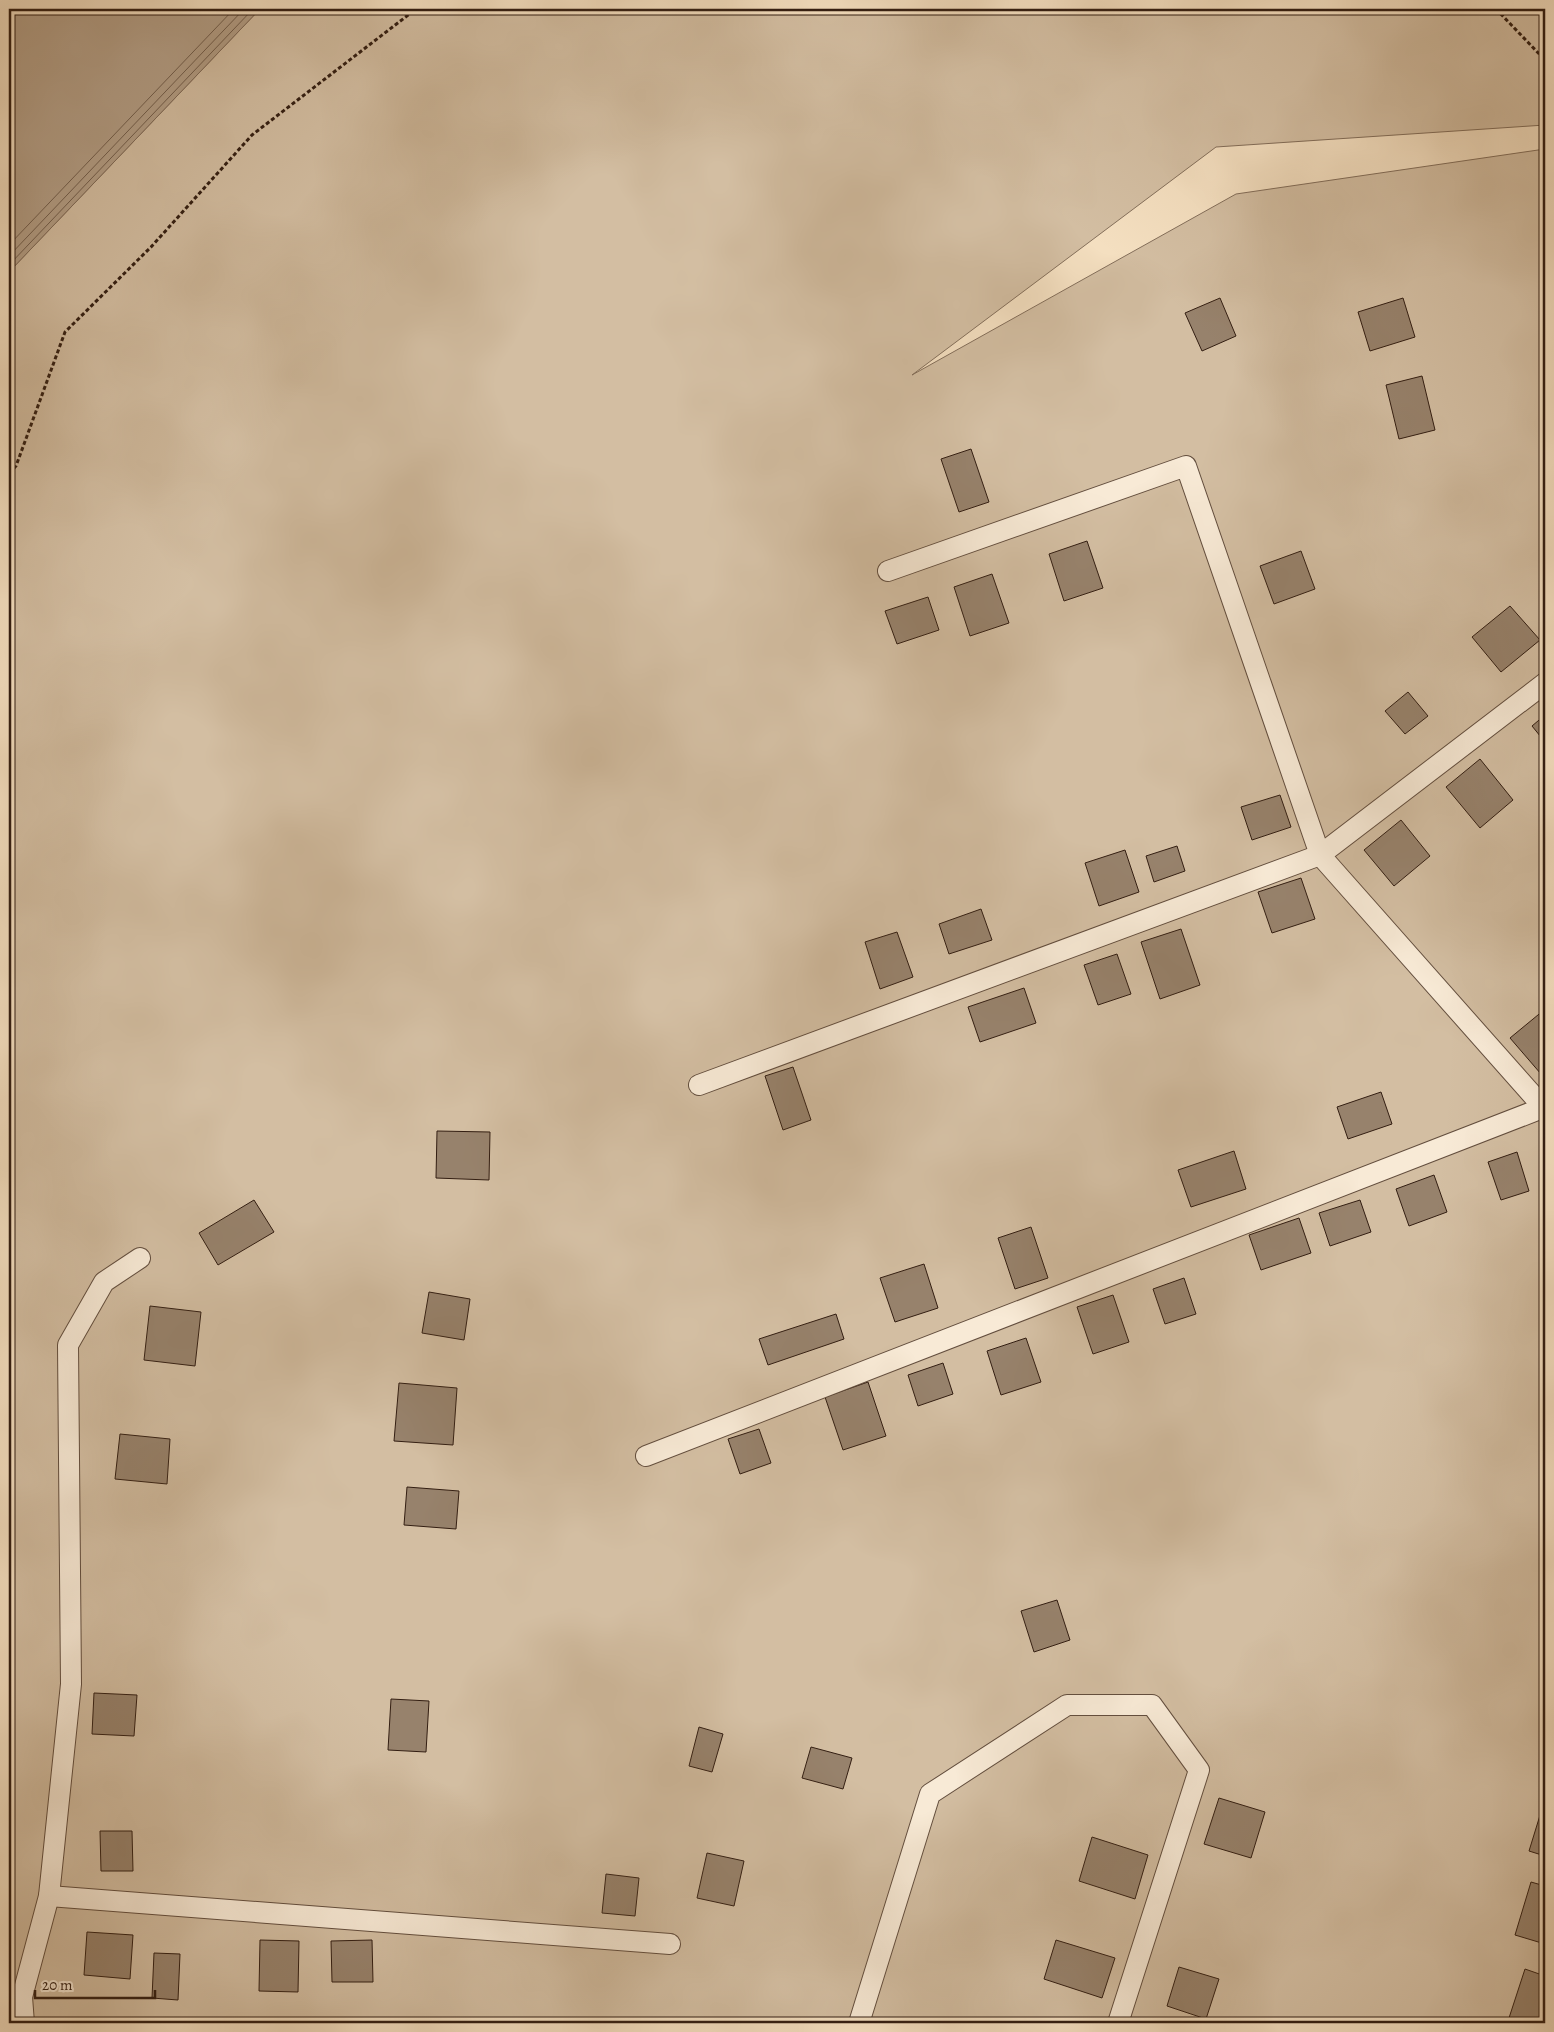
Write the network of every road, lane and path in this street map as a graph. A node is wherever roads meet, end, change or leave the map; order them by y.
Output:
1 (416, 9) edge
2 (1496, 9) edge
3 (1545, 60) edge
4 (9, 472) edge
5 (888, 571) dead end
6 (1545, 683) edge
7 (1320, 855) junction
8 (699, 1085) dead end
9 (1545, 1107) edge
10 (140, 1258) dead end
11 (646, 1456) dead end
12 (49, 1896) junction
13 (670, 1944) dead end
14 (24, 2023) edge
15 (858, 2023) edge
16 (1118, 2023) edge

1 - 4 path
2 - 3 path
5 - 7 lane
6 - 7 lane
7 - 8 lane
7 - 9 lane
9 - 11 lane
10 - 12 lane
12 - 13 lane
12 - 14 lane
15 - 16 lane

